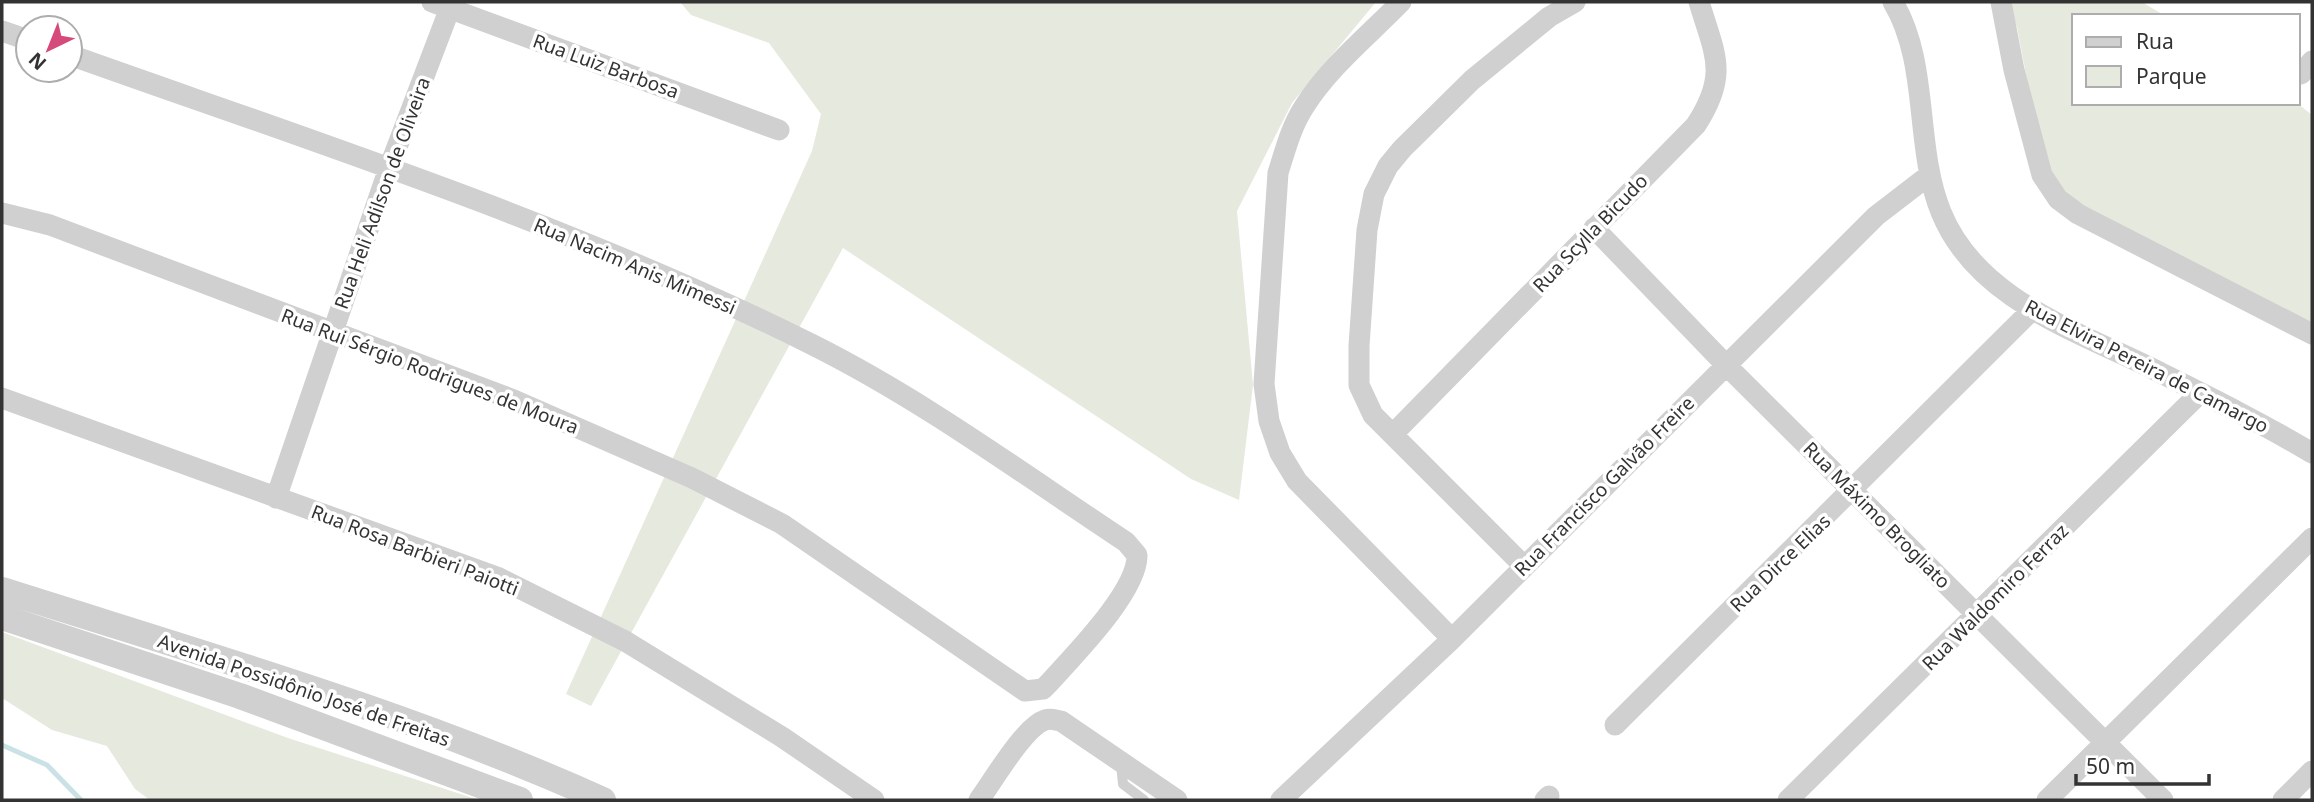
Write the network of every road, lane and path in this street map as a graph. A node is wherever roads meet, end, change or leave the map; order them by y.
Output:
1 (1401, 2) edge
2 (1575, 2) edge
3 (1699, 2) edge
4 (1893, 2) edge
5 (2001, 2) edge
6 (441, 5) edge
7 (84, 60) edge
8 (779, 130) dead end
9 (390, 168) junction
10 (1928, 176) junction
11 (2, 214) edge
12 (1594, 228) junction
13 (2032, 310) junction
14 (332, 333) junction
15 (2312, 334) edge
16 (1726, 365) junction
17 (2200, 393) junction
18 (2, 398) edge
19 (1393, 434) junction
20 (2312, 453) edge
21 (1853, 491) junction
22 (276, 498) junction
23 (2312, 538) edge
24 (1523, 565) junction
25 (2, 590) edge
26 (1977, 615) junction
27 (2, 617) edge
28 (1452, 639) junction
29 (1015, 683) joint
30 (1615, 724) dead end
31 (2104, 743) junction
32 (1121, 764) junction
33 (2312, 771) edge
34 (520, 800) edge
35 (603, 800) edge
36 (874, 800) edge
37 (979, 800) edge
38 (1144, 800) edge
39 (1177, 800) edge
40 (1281, 800) edge
41 (1788, 800) edge
42 (2047, 800) edge
43 (2163, 800) edge
44 (2283, 800) edge

1 - 28 street
2 - 19 street
3 - 12 street, Rua Scylla Bicudo
4 - 10 street, Rua Elvira Pereira de Camargo
5 - 15 street
6 - 8 street, Rua Luiz Barbosa
6 - 9 street, Rua Heli Adilson de Oliveira
7 - 9 street, Rua Nacim Anis Mimessi
9 - 14 street, Rua Heli Adilson de Oliveira
9 - 29 street, Rua Nacim Anis Mimessi
10 - 13 street, Rua Elvira Pereira de Camargo
10 - 16 street, Rua Francisco Galvão Freire
11 - 14 street, Rua Rui Sérgio Rodrigues de Moura
12 - 16 street, Rua Máximo Brogliato
12 - 19 street, Rua Scylla Bicudo
13 - 17 street, Rua Elvira Pereira de Camargo
13 - 21 street, Rua Dirce Elias
14 - 22 street, Rua Heli Adilson de Oliveira
14 - 29 street, Rua Rui Sérgio Rodrigues de Moura
16 - 21 street, Rua Máximo Brogliato
16 - 24 street, Rua Francisco Galvão Freire
17 - 20 street, Rua Elvira Pereira de Camargo
17 - 26 street, Rua Waldomiro Ferraz
18 - 22 street, Rua Rosa Barbieri Paiotti
19 - 24 street
21 - 26 street, Rua Máximo Brogliato
21 - 30 street, Rua Dirce Elias
22 - 36 street, Rua Rosa Barbieri Paiotti
23 - 31 street
24 - 28 street, Rua Francisco Galvão Freire
25 - 35 street, Avenida Possidônio José de Freitas
26 - 31 street, Rua Máximo Brogliato
26 - 41 street, Rua Waldomiro Ferraz
27 - 34 street, Avenida Possidônio José de Freitas
28 - 40 street, Rua Francisco Galvão Freire
31 - 42 street
31 - 43 street, Rua Máximo Brogliato
32 - 37 street
32 - 38 lane
32 - 39 street
33 - 44 street

